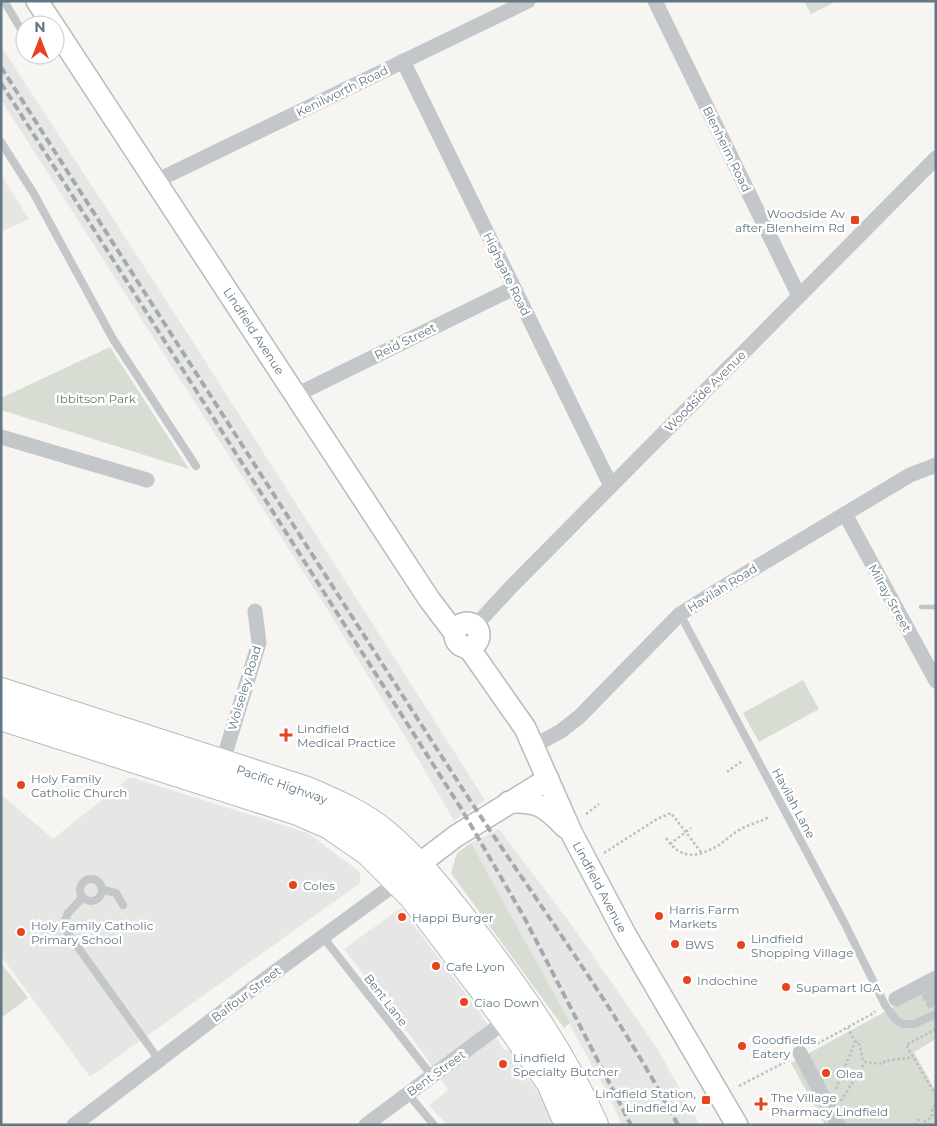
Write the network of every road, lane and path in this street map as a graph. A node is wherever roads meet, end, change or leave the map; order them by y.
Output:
1 (4, 1) edge
2 (37, 1) edge
3 (528, 1) edge
4 (655, 1) edge
5 (46, 15) edge
6 (15, 19) edge
7 (65, 43) edge
8 (404, 61) junction
9 (1, 142) edge
10 (936, 158) edge
11 (156, 181) junction
12 (514, 288) junction
13 (799, 296) junction
14 (296, 395) junction
15 (1, 437) edge
16 (196, 466) dead end
17 (936, 466) edge
18 (147, 480) dead end
19 (611, 486) junction
20 (845, 514) junction
21 (255, 611) dead end
22 (680, 614) junction
23 (475, 626) junction
24 (454, 632) junction
25 (469, 648) junction
26 (936, 681) edge
27 (1, 699) edge
28 (534, 746) junction
29 (742, 761) dead end
30 (222, 764) junction
31 (727, 772) dead end
32 (548, 779) junction
33 (509, 802) junction
34 (599, 804) dead end
35 (586, 814) dead end
36 (769, 817) dead end
37 (691, 828) dead end
38 (686, 832) junction
39 (572, 834) junction
40 (666, 838) dead end
41 (670, 844) junction
42 (701, 852) junction
43 (604, 853) dead end
44 (408, 873) junction
45 (102, 890) junction
46 (83, 897) junction
47 (123, 905) dead end
48 (323, 937) junction
49 (936, 978) edge
50 (936, 991) edge
51 (930, 1000) edge
52 (891, 1002) junction
53 (936, 1014) edge
54 (507, 1020) junction
55 (848, 1027) dead end
56 (936, 1029) edge
57 (856, 1042) junction
58 (800, 1053) dead end
59 (913, 1057) junction
60 (159, 1060) junction
61 (865, 1062) junction
62 (844, 1069) junction
63 (432, 1076) junction
64 (854, 1080) junction
65 (408, 1094) junction
66 (936, 1095) edge
67 (936, 1105) edge
68 (833, 1115) edge
69 (919, 1119) dead end
70 (924, 1122) dead end
71 (74, 1125) edge
72 (366, 1125) edge
73 (434, 1125) edge
74 (568, 1125) edge
75 (594, 1125) edge
76 (737, 1125) edge
77 (915, 1125) edge

1 - 6 lane
2 - 5 street
3 - 8 street, Kenilworth Road
4 - 13 street, Blenheim Road
7 - 11 street, Lindfield Avenue
8 - 11 street, Kenilworth Road
8 - 12 street, Highgate Road
9 - 16 lane
10 - 13 street, Woodside Avenue
11 - 14 street, Lindfield Avenue
12 - 14 street, Reid Street
12 - 19 street, Highgate Road
13 - 19 street, Woodside Avenue
14 - 24 street, Lindfield Avenue
15 - 18 street
17 - 20 street, Havilah Road
19 - 23 street, Woodside Avenue
20 - 22 street, Havilah Road
20 - 26 street, Milray Street
21 - 30 street, Wolseley Road
22 - 28 street, Havilah Road
22 - 52 lane, Havilah Lane
23 - 24 street
23 - 25 street
24 - 25 street
25 - 28 street, Lindfield Avenue
27 - 30 highway, Pacific Highway
27 - 44 highway, Pacific Highway
28 - 32 street, Lindfield Avenue
29 - 31 path
30 - 44 highway, Pacific Highway
32 - 33 street
32 - 39 street, Lindfield Avenue
33 - 39 street
33 - 44 street
34 - 35 path
36 - 42 path
37 - 38 path
38 - 41 path
38 - 42 path
38 - 43 path
39 - 76 street, Lindfield Avenue
40 - 41 path
41 - 42 path
44 - 48 street, Balfour Street
44 - 54 highway, Pacific Highway
44 - 75 highway, Pacific Highway
45 - 46 lane
45 - 46 lane
45 - 47 lane
46 - 60 lane
48 - 60 street, Balfour Street
48 - 63 lane, Bent Lane
49 - 52 street
50 - 51 lane
52 - 53 lane, Havilah Lane
54 - 63 street, Bent Street
54 - 74 highway, Pacific Highway
55 - 57 path
56 - 59 path
57 - 61 path
57 - 62 path
58 - 68 street
59 - 61 path
59 - 66 path
60 - 71 street, Balfour Street
61 - 64 path
62 - 64 path
62 - 68 path
63 - 65 street, Bent Street
64 - 68 path
65 - 72 street, Bent Street
65 - 73 lane
67 - 70 path
69 - 77 path

